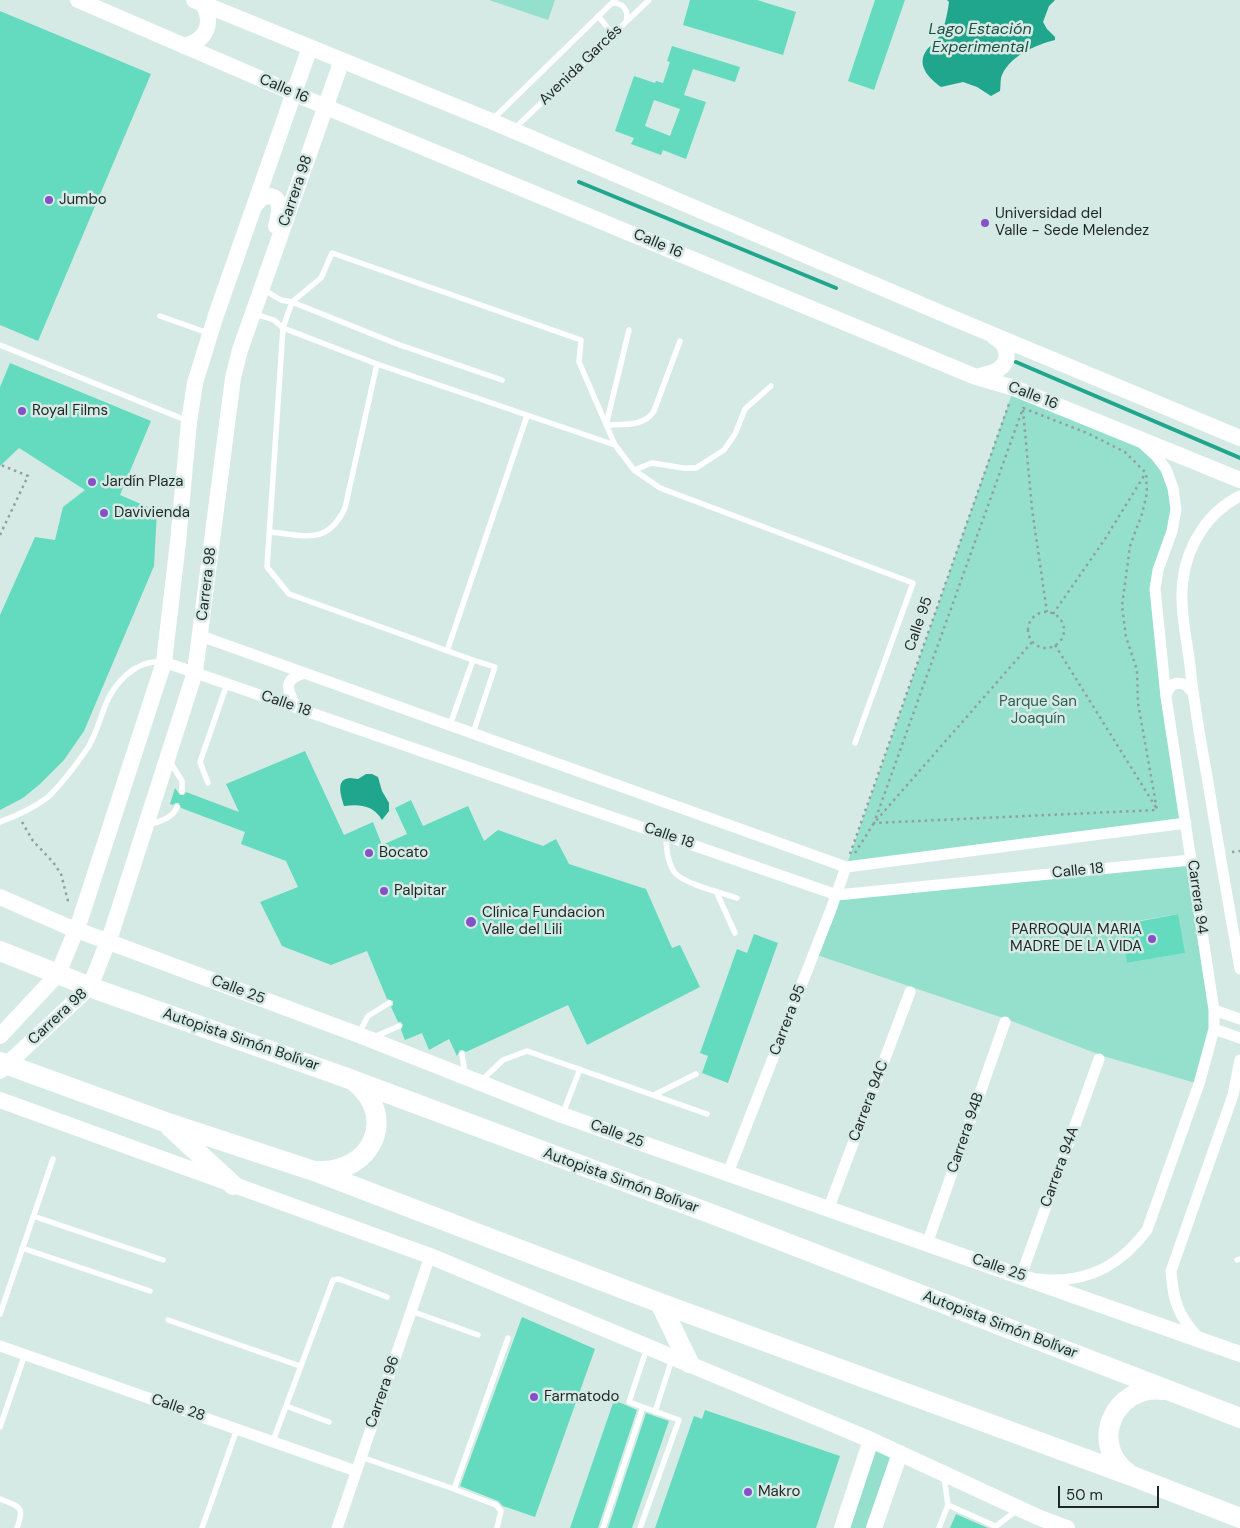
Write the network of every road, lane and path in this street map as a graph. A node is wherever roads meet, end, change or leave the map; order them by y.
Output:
1 (78, 0) edge
2 (649, 0) edge
3 (614, 1) edge
4 (199, 2) edge
5 (598, 16) junction
6 (626, 22) junction
7 (613, 34) junction
8 (184, 46) junction
9 (310, 46) junction
10 (342, 60) junction
11 (293, 92) junction
12 (326, 107) junction
13 (491, 121) junction
14 (513, 130) junction
15 (254, 207) junction
16 (274, 251) junction
17 (262, 289) junction
18 (292, 302) junction
19 (253, 313) junction
20 (160, 316) dead end
21 (948, 316) junction
22 (283, 328) junction
23 (629, 330) dead end
24 (210, 333) junction
25 (680, 342) dead end
26 (0, 345) edge
27 (377, 364) junction
28 (976, 377) junction
29 (502, 380) dead end
30 (772, 386) dead end
31 (1014, 388) junction
32 (1023, 408) junction
33 (527, 416) junction
34 (190, 422) junction
35 (606, 425) junction
36 (1127, 433) junction
37 (1240, 438) edge
38 (615, 446) junction
39 (1, 465) edge
40 (634, 470) junction
41 (1146, 473) junction
42 (1240, 480) edge
43 (1240, 496) edge
44 (270, 532) junction
45 (0, 535) edge
46 (1047, 612) junction
47 (1053, 614) junction
48 (201, 636) junction
49 (1033, 641) junction
50 (1055, 645) junction
51 (447, 651) junction
52 (473, 660) junction
53 (164, 662) junction
54 (195, 672) junction
55 (305, 673) junction
56 (227, 683) junction
57 (1193, 693) junction
58 (1166, 697) junction
59 (296, 707) junction
60 (450, 725) junction
61 (473, 733) junction
62 (855, 744) dead end
63 (168, 758) junction
64 (208, 783) dead end
65 (182, 791) dead end
66 (177, 807) dead end
67 (1158, 810) junction
68 (18, 814) junction
69 (0, 822) edge
70 (874, 823) junction
71 (1186, 823) junction
72 (145, 827) junction
73 (666, 835) junction
74 (1191, 860) junction
75 (846, 867) junction
76 (716, 891) junction
77 (837, 894) junction
78 (0, 897) edge
79 (737, 898) dead end
80 (69, 908) dead end
81 (76, 929) junction
82 (735, 933) dead end
83 (109, 941) junction
84 (0, 951) edge
85 (1240, 969) edge
86 (58, 974) junction
87 (90, 987) junction
88 (910, 992) dead end
89 (389, 1003) dead end
90 (1214, 1010) junction
91 (1240, 1019) edge
92 (1005, 1022) dead end
93 (400, 1026) dead end
94 (1214, 1029) junction
95 (0, 1036) edge
96 (364, 1037) junction
97 (1240, 1038) edge
98 (462, 1054) dead end
99 (1098, 1059) dead end
100 (1240, 1060) edge
101 (2, 1066) edge
102 (580, 1069) junction
103 (696, 1074) dead end
104 (347, 1078) junction
105 (473, 1079) junction
106 (1237, 1091) edge
107 (654, 1095) junction
108 (0, 1100) edge
109 (707, 1114) dead end
110 (562, 1115) junction
111 (165, 1122) junction
112 (53, 1159) dead end
113 (314, 1171) junction
114 (728, 1173) junction
115 (233, 1185) junction
116 (828, 1210) junction
117 (33, 1216) junction
118 (927, 1244) junction
119 (22, 1248) junction
120 (430, 1256) junction
121 (163, 1260) dead end
122 (1021, 1276) junction
123 (150, 1291) dead end
124 (387, 1296) dead end
125 (660, 1303) junction
126 (411, 1311) junction
127 (0, 1314) edge
128 (168, 1320) dead end
129 (478, 1335) dead end
130 (508, 1338) dead end
131 (1201, 1340) junction
132 (0, 1346) edge
133 (648, 1346) junction
134 (25, 1354) junction
135 (1240, 1354) edge
136 (681, 1360) junction
137 (300, 1366) junction
138 (1169, 1392) junction
139 (286, 1406) junction
140 (644, 1408) junction
141 (655, 1412) junction
142 (1240, 1418) edge
143 (329, 1422) dead end
144 (0, 1427) edge
145 (237, 1429) junction
146 (871, 1440) junction
147 (273, 1442) junction
148 (900, 1453) junction
149 (361, 1457) junction
150 (356, 1471) junction
151 (944, 1474) junction
152 (1132, 1476) junction
153 (454, 1489) junction
154 (0, 1500) edge
155 (948, 1505) junction
156 (1019, 1508) junction
157 (1240, 1518) edge
158 (994, 1527) edge
159 (17, 1528) edge
160 (202, 1528) edge
161 (337, 1528) edge
162 (497, 1528) edge
163 (603, 1528) edge
164 (640, 1528) edge
165 (842, 1528) edge
166 (874, 1528) edge
167 (939, 1528) edge
168 (1068, 1528) edge

1 - 8 street, Calle 16
2 - 6 lane, Avenida Garcés
3 - 5 lane, Avenida Garcés
3 - 6 lane
4 - 8 street
4 - 9 street
5 - 7 lane
5 - 13 lane, Avenida Garcés
6 - 7 lane, Avenida Garcés
7 - 14 lane, Avenida Garcés
8 - 11 street, Calle 16
9 - 10 street
9 - 11 street, Carrera 98
10 - 12 street, Carrera 98
10 - 13 street
11 - 12 street, Calle 16
11 - 15 street, Carrera 98
12 - 16 street, Carrera 98
12 - 28 street, Calle 16
13 - 14 street
14 - 21 street
15 - 16 street
15 - 24 street, Carrera 98
16 - 17 street, Carrera 98
17 - 18 lane
17 - 19 street, Carrera 98
18 - 22 lane
18 - 29 lane
18 - 35 lane
19 - 22 lane
19 - 48 street, Carrera 98
20 - 24 lane
21 - 28 street
21 - 37 street
22 - 27 lane
22 - 44 lane
23 - 35 lane
24 - 34 street, Carrera 98
25 - 35 lane
26 - 34 lane
27 - 33 lane
27 - 44 lane
28 - 31 street, Calle 16
30 - 40 lane
31 - 36 street, Calle 16
31 - 75 path, Calle 95
32 - 41 path
32 - 46 path
32 - 70 path
33 - 38 lane
33 - 51 lane
34 - 53 street, Carrera 98
35 - 38 lane
36 - 42 street, Calle 16
36 - 58 street, Carrera 94
38 - 40 lane
39 - 45 path
40 - 62 lane
41 - 47 path
41 - 67 path
43 - 57 street, Carrera 94
44 - 51 lane
46 - 47 path
46 - 49 path
47 - 50 path
48 - 54 street, Carrera 98
48 - 55 street, Calle 18
49 - 50 path
49 - 70 path
50 - 67 path
51 - 52 lane
52 - 60 lane
52 - 61 lane
53 - 54 street, Calle 18
53 - 68 lane
53 - 81 street, Carrera 98
54 - 56 street, Calle 18
54 - 63 street, Carrera 98
55 - 59 street
55 - 60 street, Calle 18
56 - 59 street, Calle 18
56 - 64 lane
57 - 58 street
57 - 85 street, Carrera 94
58 - 71 street, Carrera 94
59 - 73 street, Calle 18
60 - 61 street, Calle 18
61 - 75 street, Calle 18
63 - 65 lane
63 - 72 street, Carrera 98
66 - 72 lane
67 - 70 path
68 - 69 lane
68 - 80 path
70 - 75 path
71 - 74 street, Carrera 94
71 - 75 street, Calle 18
72 - 83 street, Carrera 98
73 - 76 lane
73 - 77 street, Calle 18
74 - 77 street, Calle 18
74 - 90 street, Carrera 94
75 - 77 street, Carrera 95
76 - 79 lane
76 - 82 lane
77 - 114 street, Carrera 95
78 - 81 street, Calle 25
81 - 83 street, Calle 25
81 - 86 street, Carrera 98
83 - 87 street, Carrera 98
83 - 96 street, Calle 25
84 - 86 highway, Autopista Simón Bolívar
86 - 87 highway, Autopista Simón Bolívar
86 - 95 street, Carrera 98
87 - 101 street, Carrera 98
87 - 104 highway, Autopista Simón Bolívar
88 - 116 street, Carrera 94C
89 - 96 lane
90 - 91 street
90 - 94 street, Carrera 94
92 - 118 street, Carrera 94B
93 - 96 lane
94 - 97 street
94 - 122 street, Carrera 94
96 - 105 street, Calle 25
98 - 105 lane
99 - 122 street, Carrera 94A
100 - 106 street
101 - 111 highway
102 - 105 lane
102 - 107 lane
102 - 110 lane
103 - 107 lane
104 - 113 highway
104 - 138 highway, Autopista Simón Bolívar
105 - 110 street, Calle 25
106 - 131 street
107 - 109 lane
108 - 115 street
110 - 114 street, Calle 25
111 - 113 highway
111 - 115 highway
112 - 117 lane
113 - 125 highway
114 - 116 street, Calle 25
115 - 120 street
116 - 118 street, Calle 25
117 - 119 lane
117 - 121 lane
118 - 122 street, Calle 25
119 - 123 lane
119 - 127 lane
120 - 126 street, Carrera 96
120 - 133 street
122 - 131 street, Calle 25
124 - 137 lane
125 - 136 highway
125 - 152 highway
126 - 129 lane
126 - 149 street, Carrera 96
128 - 137 lane
130 - 153 lane
131 - 135 street, Calle 25
132 - 134 street, Calle 28
133 - 136 street
133 - 140 lane
134 - 144 lane
134 - 145 street, Calle 28
136 - 141 lane
136 - 146 street
137 - 139 lane
138 - 142 highway, Autopista Simón Bolívar
138 - 152 highway
139 - 143 lane
139 - 147 lane
140 - 141 lane
140 - 163 lane
141 - 164 lane
145 - 147 street, Calle 28
145 - 160 lane
146 - 148 street
146 - 165 street
147 - 150 street, Calle 28
148 - 151 street
148 - 166 street
149 - 150 street, Carrera 96
149 - 153 lane
150 - 161 street, Carrera 96
151 - 155 lane
151 - 156 street
152 - 157 highway
153 - 162 lane
154 - 159 lane
155 - 158 lane
155 - 167 lane
156 - 158 lane
156 - 168 street

